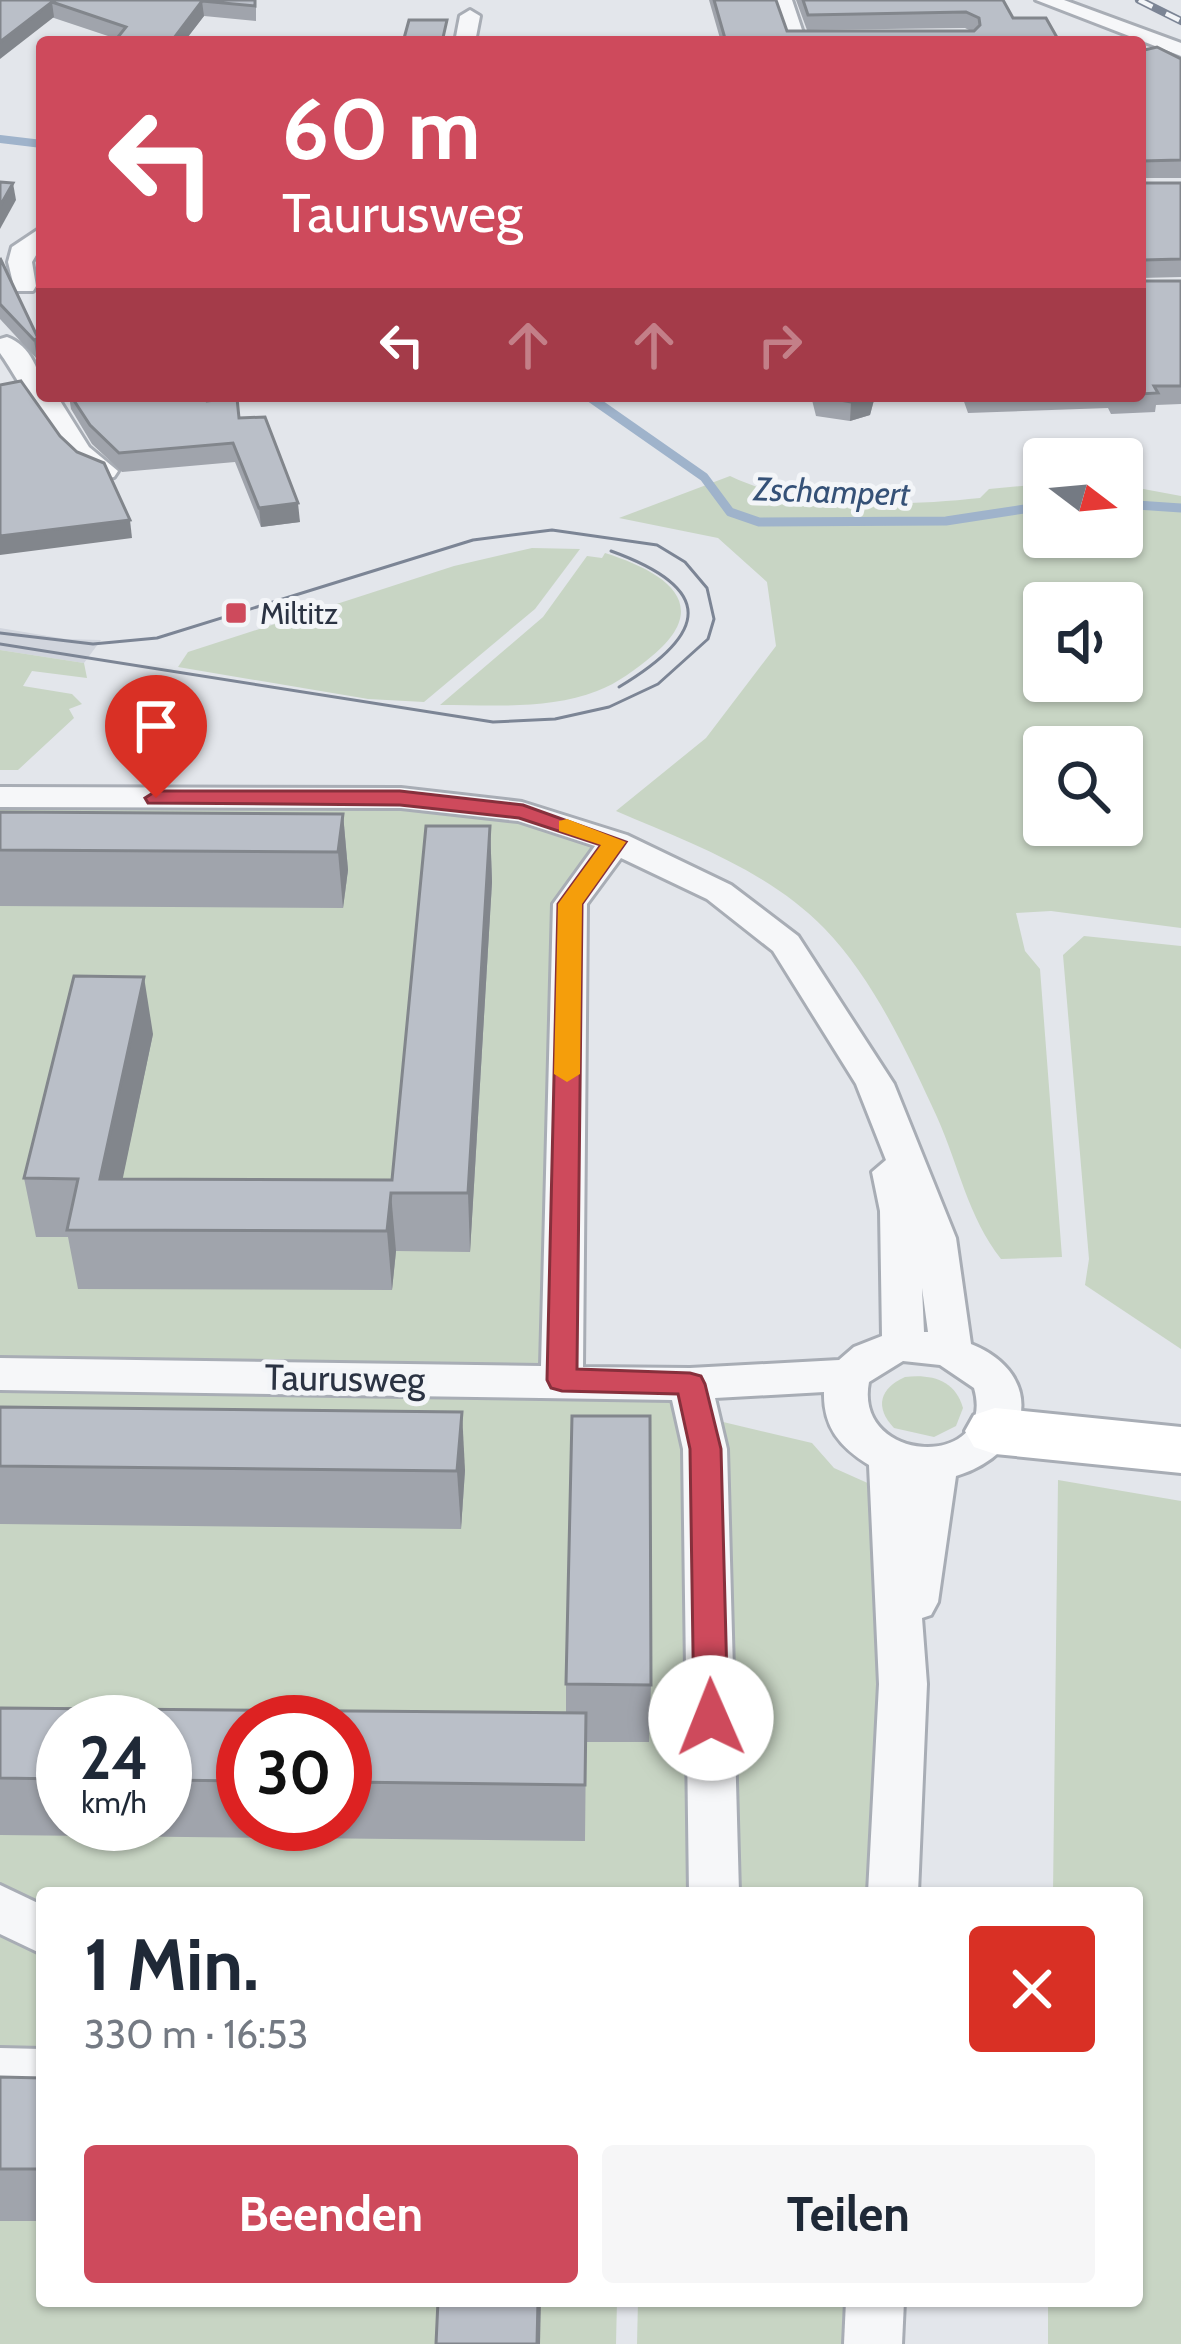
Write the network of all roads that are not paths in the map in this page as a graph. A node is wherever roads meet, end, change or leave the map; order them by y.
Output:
1 (782, 0) edge
2 (1046, 0) edge
3 (470, 16) dead end
4 (465, 36) edge
5 (794, 36) edge
6 (1143, 36) edge
7 (1146, 37) edge
8 (1181, 50) edge
9 (36, 239) edge
10 (22, 290) edge
11 (2, 343) edge
12 (36, 386) edge
13 (48, 402) edge
14 (104, 471) edge
15 (0, 797) edge
16 (615, 842) junction
17 (875, 1084) junction
18 (903, 1346) junction
19 (951, 1352) junction
20 (0, 1374) edge
21 (562, 1380) junction
22 (690, 1384) junction
23 (847, 1393) junction
24 (997, 1413) junction
25 (1181, 1423) edge
26 (1181, 1450) edge
27 (890, 1456) junction
28 (935, 1463) junction
29 (903, 1684) junction
30 (714, 1887) edge
31 (893, 1887) edge
32 (0, 1908) edge
33 (36, 1927) edge
34 (0, 2073) edge
35 (36, 2074) edge
36 (875, 2307) edge
37 (873, 2344) edge

1 - 5 street
2 - 6 street
3 - 4 street
7 - 8 street
9 - 10 street
11 - 12 street
13 - 14 street
15 - 16 street
16 - 17 street
16 - 21 street
17 - 18 street
17 - 19 street
18 - 19 street
18 - 23 street
19 - 24 street
20 - 21 street, Taurusweg
21 - 22 street, Taurusweg
22 - 23 street, Taurusweg
22 - 30 street
23 - 27 street
24 - 25 street
24 - 26 street
24 - 28 street
27 - 28 street
27 - 29 street
28 - 29 street
29 - 31 street
32 - 33 street
34 - 35 street
36 - 37 street

